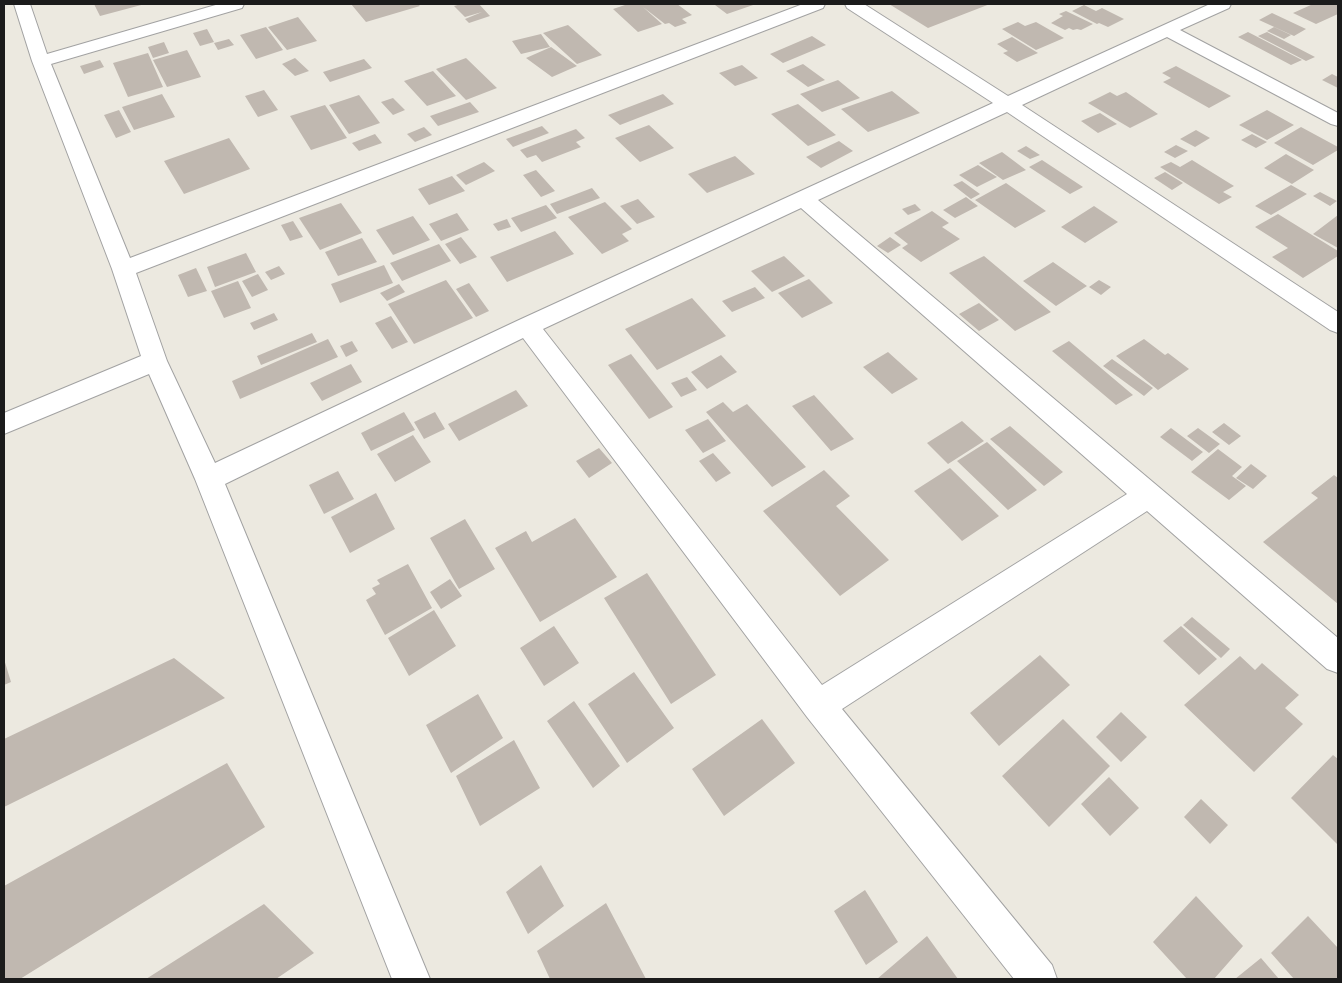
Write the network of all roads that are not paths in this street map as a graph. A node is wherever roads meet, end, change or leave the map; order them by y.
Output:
1 (22, 4) edge
2 (236, 4) edge
3 (817, 4) edge
4 (853, 4) edge
5 (1223, 4) edge
6 (1167, 30) junction
7 (41, 61) junction
8 (1008, 104) junction
9 (1338, 120) edge
10 (803, 198) junction
11 (123, 269) junction
12 (1338, 324) edge
13 (527, 326) junction
14 (155, 361) junction
15 (4, 424) edge
16 (209, 479) junction
17 (1148, 494) junction
18 (1338, 658) edge
19 (818, 706) junction
20 (411, 979) edge
21 (1038, 979) edge

1 - 7 street
2 - 7 street
3 - 11 street
4 - 8 street
5 - 6 street
6 - 8 street
6 - 9 street
7 - 11 street
8 - 10 street
8 - 12 street
10 - 13 street
10 - 17 street
11 - 14 street
13 - 16 street
13 - 19 street
14 - 15 street
14 - 16 street
16 - 20 street
17 - 18 street
17 - 19 street
19 - 21 street

